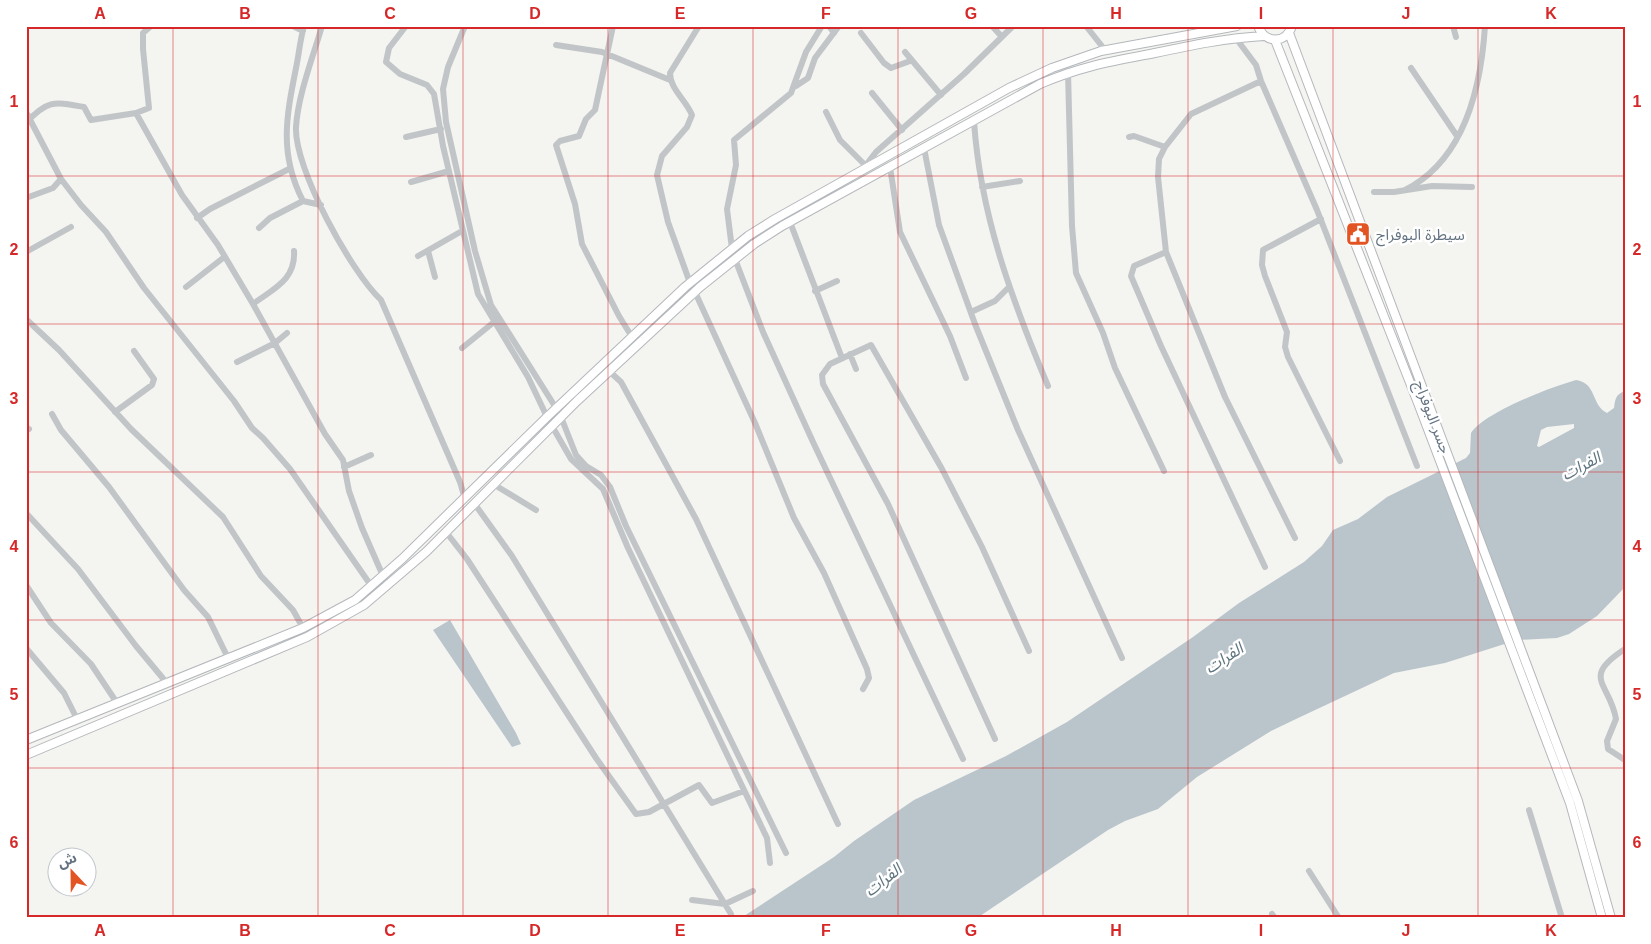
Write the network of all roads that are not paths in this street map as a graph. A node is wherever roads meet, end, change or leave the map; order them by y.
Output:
1 (151, 26) edge
2 (293, 26) edge
3 (322, 26) edge
4 (406, 26) edge
5 (465, 26) edge
6 (613, 26) edge
7 (699, 26) edge
8 (822, 26) edge
9 (829, 26) edge
10 (839, 26) edge
11 (992, 26) edge
12 (1013, 26) edge
13 (1086, 26) edge
14 (1237, 26) edge
15 (1258, 26) edge
16 (1453, 26) edge
17 (1485, 26) edge
18 (304, 29) edge
19 (1290, 30) edge
20 (834, 33) junction
21 (861, 33) dead end
22 (1264, 36) junction
23 (1002, 37) junction
24 (1234, 37) junction
25 (1456, 37) dead end
26 (1275, 40) junction
27 (556, 45) dead end
28 (1105, 50) junction
29 (905, 52) dead end
30 (606, 55) junction
31 (910, 61) junction
32 (1411, 68) dead end
33 (1068, 72) junction
34 (670, 80) junction
35 (1261, 81) junction
36 (796, 86) junction
37 (872, 93) dead end
38 (941, 95) junction
39 (26, 112) edge
40 (826, 112) dead end
41 (136, 113) junction
42 (28, 121) edge
43 (974, 121) junction
44 (441, 129) junction
45 (902, 130) junction
46 (1457, 136) junction
47 (406, 137) dead end
48 (1129, 137) dead end
49 (1165, 147) junction
50 (924, 148) junction
51 (864, 167) junction
52 (890, 167) junction
53 (289, 169) junction
54 (449, 171) junction
55 (62, 179) junction
56 (1020, 181) dead end
57 (410, 182) dead end
58 (835, 185) junction
59 (982, 186) junction
60 (1472, 187) dead end
61 (1405, 190) junction
62 (1374, 192) dead end
63 (840, 194) junction
64 (26, 198) edge
65 (303, 201) junction
66 (321, 205) junction
67 (196, 218) junction
68 (1321, 219) junction
69 (790, 222) junction
70 (70, 227) dead end
71 (259, 228) dead end
72 (462, 231) junction
73 (732, 250) junction
74 (294, 251) dead end
75 (428, 251) junction
76 (26, 252) edge
77 (1166, 252) junction
78 (418, 256) dead end
79 (223, 258) junction
80 (736, 259) junction
81 (435, 277) dead end
82 (837, 281) dead end
83 (690, 283) junction
84 (186, 286) dead end
85 (1009, 287) junction
86 (815, 291) junction
87 (695, 292) junction
88 (253, 304) junction
89 (970, 312) junction
90 (26, 319) edge
91 (494, 322) junction
92 (287, 333) dead end
93 (632, 337) junction
94 (275, 343) junction
95 (462, 348) dead end
96 (134, 351) dead end
97 (850, 354) junction
98 (610, 358) junction
99 (842, 358) junction
100 (237, 362) dead end
101 (612, 368) junction
102 (856, 369) dead end
103 (966, 378) dead end
104 (1048, 386) dead end
105 (556, 408) junction
106 (115, 412) junction
107 (52, 414) dead end
108 (547, 417) junction
109 (561, 417) junction
110 (552, 426) junction
111 (371, 455) dead end
112 (1340, 461) dead end
113 (1417, 466) dead end
114 (344, 467) junction
115 (1164, 471) dead end
116 (493, 484) junction
117 (465, 498) junction
118 (474, 503) junction
119 (536, 510) dead end
120 (26, 513) edge
121 (446, 532) junction
122 (1295, 538) dead end
123 (1265, 567) dead end
124 (383, 576) junction
125 (26, 585) edge
126 (372, 587) junction
127 (303, 628) junction
128 (26, 648) edge
129 (1625, 649) edge
130 (1029, 651) dead end
131 (228, 658) junction
132 (1122, 658) dead end
133 (192, 671) junction
134 (166, 682) junction
135 (197, 685) junction
136 (863, 689) dead end
137 (117, 703) junction
138 (77, 719) junction
139 (995, 738) dead end
140 (26, 740) edge
141 (26, 755) edge
142 (963, 759) dead end
143 (1625, 760) edge
144 (744, 791) junction
145 (663, 804) junction
146 (1528, 810) dead end
147 (838, 824) dead end
148 (786, 853) dead end
149 (770, 863) dead end
150 (1309, 871) dead end
151 (752, 891) dead end
152 (692, 900) dead end
153 (724, 904) junction
154 (731, 914) dead end
155 (1339, 918) edge
156 (1562, 918) edge
157 (1602, 918) edge
158 (1611, 918) edge

1 - 41 street
2 - 18 street
3 - 66 street
4 - 44 street
5 - 105 street
6 - 30 street
7 - 34 street
8 - 36 street
9 - 20 street
10 - 20 street
11 - 23 street
12 - 23 street
13 - 28 street
14 - 28 main road
15 - 22 main road
16 - 25 street
17 - 46 street
18 - 53 street
19 - 26 main road
19 - 158 main road, جسر البوفراج
20 - 36 street
21 - 31 street
22 - 24 main road
22 - 26 main road
23 - 38 street
24 - 33 main road
24 - 35 street
26 - 157 main road, جسر البوفراج
27 - 30 street
28 - 51 main road
29 - 31 street
30 - 34 street
30 - 93 street
31 - 38 street
32 - 46 street
33 - 43 main road
33 - 115 street
34 - 83 street
35 - 49 street
35 - 68 street
36 - 73 street
37 - 45 street
38 - 45 street
39 - 42 street
40 - 51 street
41 - 42 street
41 - 67 street
42 - 55 street
43 - 50 main road
43 - 59 street
44 - 47 street
44 - 54 street
45 - 51 street
46 - 61 street
48 - 49 street
49 - 77 street
50 - 52 main road
50 - 89 street
51 - 58 main road
52 - 63 main road
52 - 103 street
53 - 65 street
53 - 67 street
54 - 57 street
54 - 72 street
55 - 64 street
55 - 126 street
56 - 59 street
58 - 63 main road
58 - 73 main road
59 - 85 street
60 - 61 street
61 - 62 street
63 - 69 main road
65 - 66 street
65 - 71 street
66 - 117 street
67 - 79 street
68 - 112 street
68 - 113 street
69 - 80 main road
69 - 86 street
70 - 76 street
72 - 75 street
72 - 91 street
73 - 83 main road
74 - 88 street
75 - 78 street
75 - 81 street
77 - 122 street
77 - 123 street
79 - 84 street
79 - 88 street
80 - 87 main road
80 - 142 street
82 - 86 street
83 - 93 main road
85 - 89 street
85 - 104 street
86 - 99 street
87 - 101 main road
87 - 136 street
88 - 94 street
89 - 132 street
90 - 106 street
91 - 95 street
91 - 108 street
92 - 94 street
93 - 98 main road
94 - 100 street
94 - 114 street
96 - 106 street
97 - 99 street
97 - 102 street
97 - 130 street
98 - 101 main road
98 - 105 main road
99 - 139 street
101 - 109 main road
101 - 147 street
105 - 108 main road
106 - 127 street
107 - 131 street
108 - 117 main road
109 - 110 main road
109 - 148 street
110 - 116 main road
110 - 144 street
111 - 114 street
114 - 124 street
116 - 118 main road
116 - 119 street
117 - 124 main road
118 - 121 main road
118 - 145 street
120 - 134 street
121 - 135 main road
121 - 145 street
124 - 126 main road
125 - 137 street
126 - 127 main road
127 - 131 main road
128 - 138 street
129 - 143 street
131 - 133 main road
133 - 134 main road
133 - 135 main road
134 - 137 main road
135 - 141 main road
137 - 138 main road
138 - 140 main road
144 - 145 street
144 - 149 street
145 - 153 street
146 - 156 street
150 - 155 street
151 - 153 street
152 - 153 street
153 - 154 street

